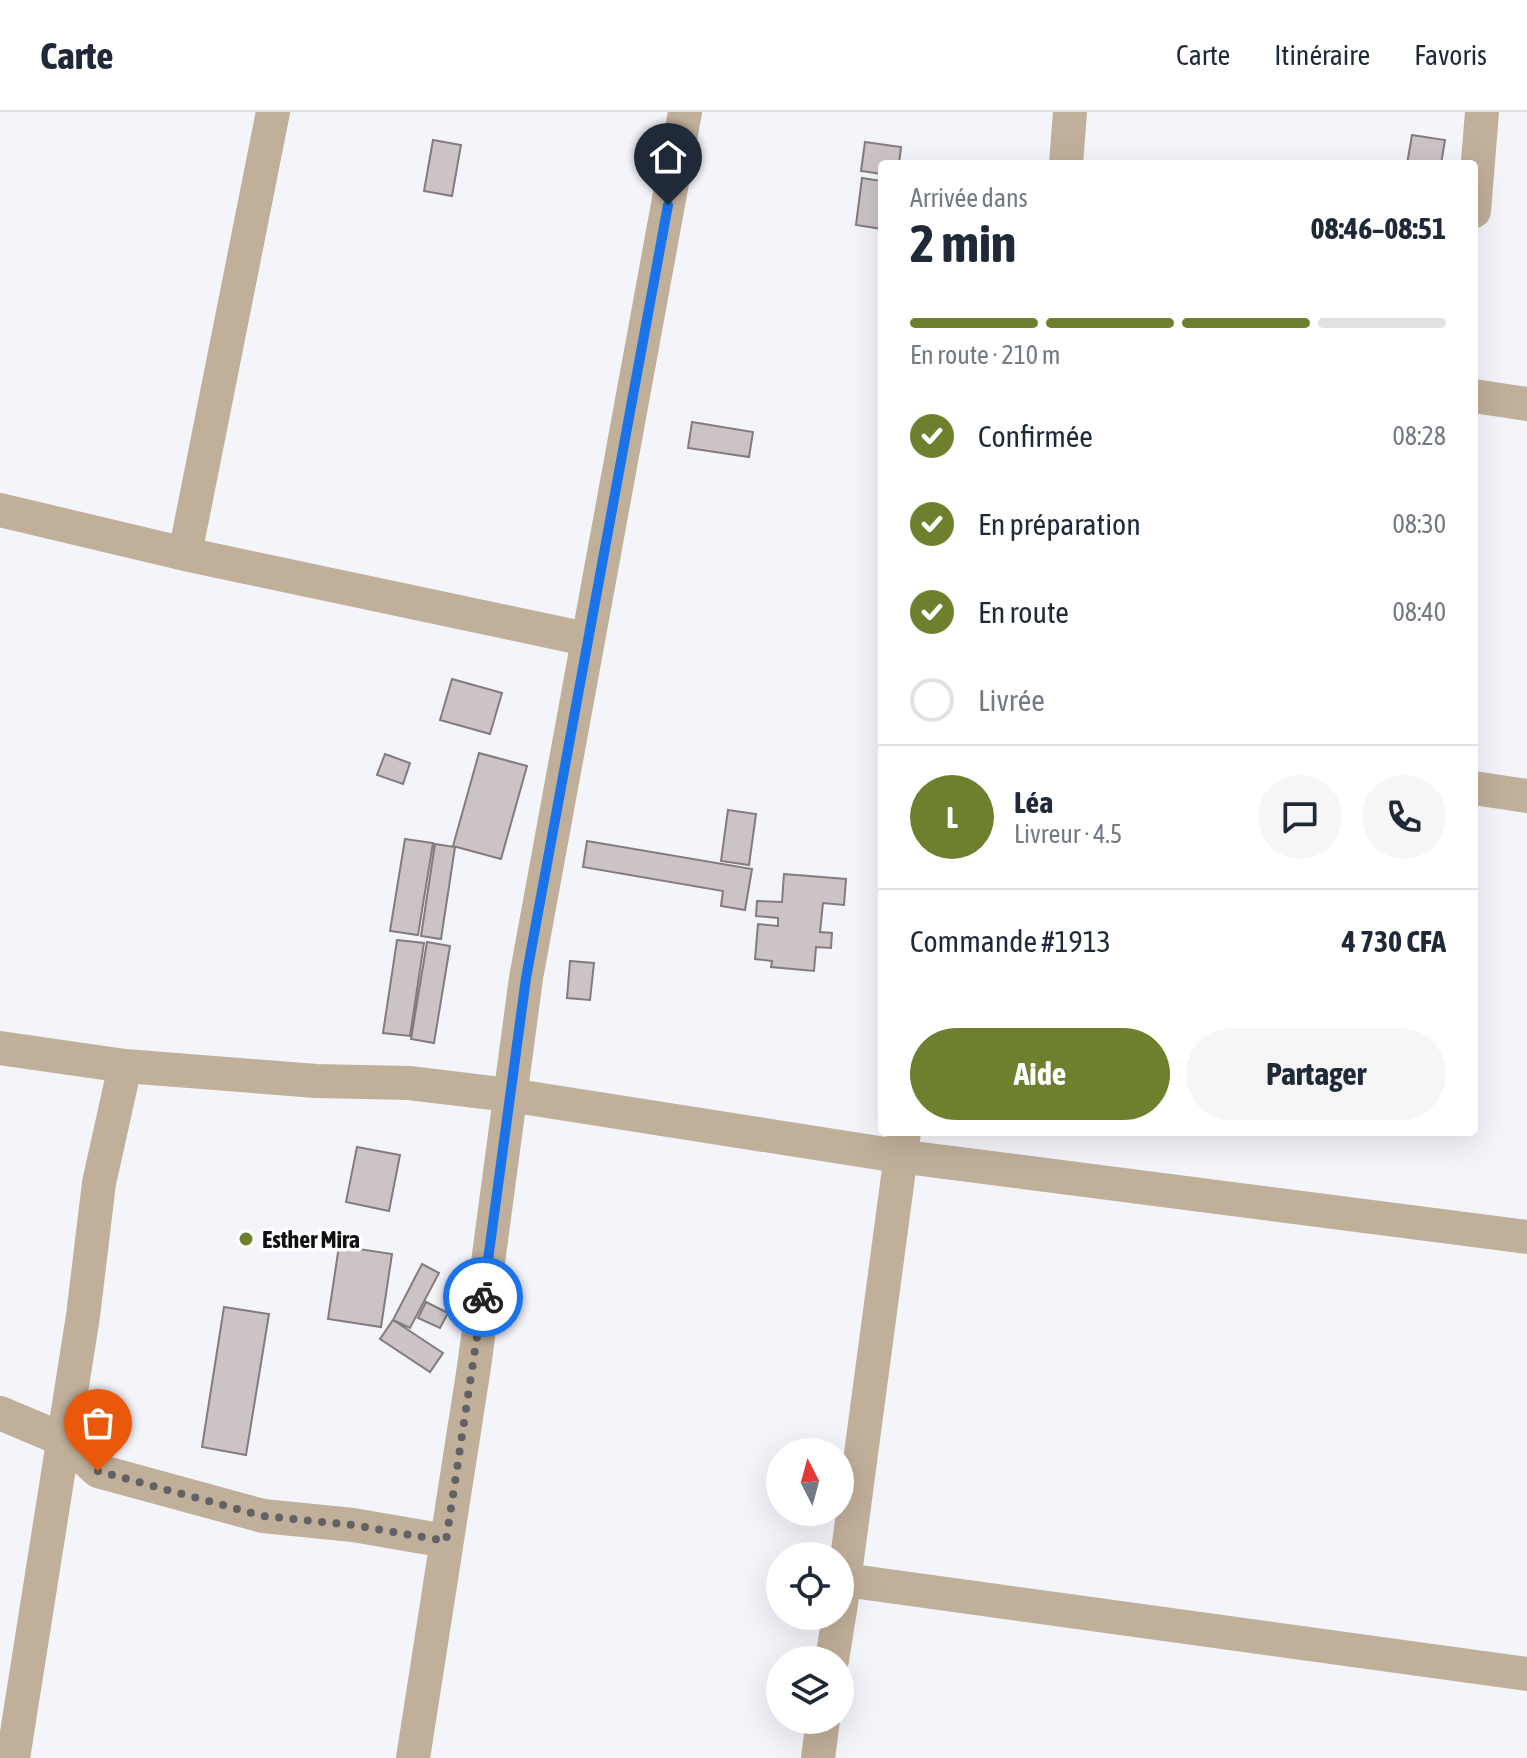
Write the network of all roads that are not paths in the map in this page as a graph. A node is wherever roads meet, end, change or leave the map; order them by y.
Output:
1 (273, 112) edge
2 (685, 112) edge
3 (1070, 112) edge
4 (1482, 112) edge
5 (1066, 160) edge
6 (1478, 162) edge
7 (1478, 397) edge
8 (1527, 404) edge
9 (0, 510) edge
10 (185, 554) junction
11 (586, 639) junction
12 (1478, 789) edge
13 (1527, 796) edge
14 (0, 1048) edge
15 (125, 1066) junction
16 (510, 1095) junction
17 (901, 1144) edge
18 (1527, 1237) edge
19 (0, 1413) edge
20 (64, 1440) junction
21 (446, 1541) junction
22 (849, 1542) edge
23 (854, 1603) edge
24 (1527, 1674) edge
25 (821, 1734) edge
26 (13, 1758) edge
27 (413, 1758) edge
28 (818, 1758) edge

1 - 10 street
2 - 11 street
3 - 5 street
4 - 6 street
7 - 8 street
9 - 10 street
10 - 11 street
11 - 16 street
12 - 13 street
14 - 15 street
15 - 16 street
15 - 20 street
16 - 17 street
16 - 21 street
17 - 18 street
17 - 22 street
19 - 20 street
20 - 21 street
20 - 26 street
21 - 27 street
23 - 24 street
25 - 28 street

